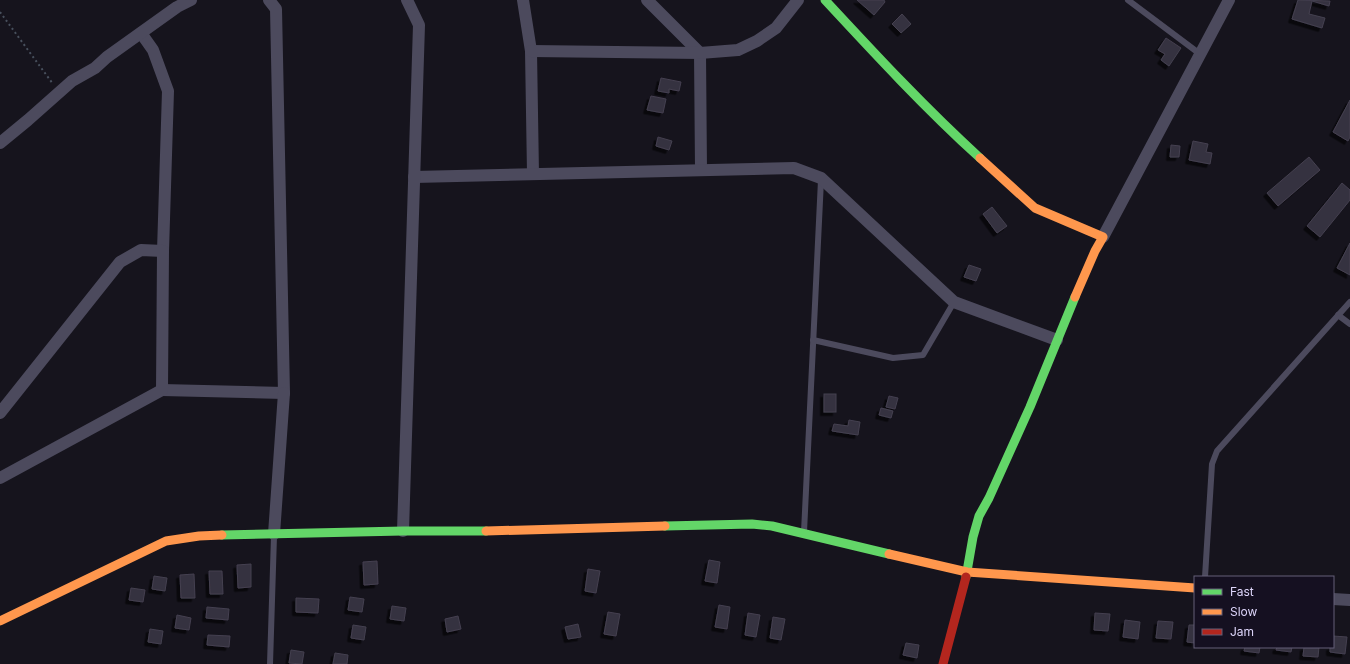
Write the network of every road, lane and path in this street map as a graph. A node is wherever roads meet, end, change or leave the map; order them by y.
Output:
1 (192, 0) edge
2 (269, 0) edge
3 (407, 0) edge
4 (523, 0) edge
5 (647, 0) edge
6 (798, 0) edge
7 (825, 0) edge
8 (1128, 0) edge
9 (1229, 0) edge
10 (0, 12) edge
11 (141, 33) junction
12 (531, 51) junction
13 (700, 53) junction
14 (1200, 54) junction
15 (59, 93) junction
16 (0, 143) edge
17 (701, 170) junction
18 (533, 174) junction
19 (414, 177) junction
20 (821, 178) junction
21 (1103, 236) junction
22 (163, 251) junction
23 (954, 302) junction
24 (1350, 302) edge
25 (1338, 315) junction
26 (1350, 324) edge
27 (814, 340) junction
28 (1057, 340) junction
29 (162, 390) junction
30 (284, 393) junction
31 (0, 414) edge
32 (0, 478) edge
33 (403, 530) junction
34 (274, 534) junction
35 (804, 534) junction
36 (967, 572) junction
37 (1205, 576) edge
38 (1194, 588) edge
39 (1334, 598) edge
40 (1350, 600) edge
41 (0, 622) edge
42 (270, 664) edge
43 (943, 664) edge

1 - 11 street
2 - 30 street
3 - 19 street
4 - 12 street
5 - 13 street
6 - 13 street
7 - 21 street
8 - 14 lane
9 - 14 street
10 - 15 path
11 - 15 street
11 - 22 street
12 - 13 street
12 - 18 street
13 - 17 street
14 - 21 street
15 - 16 street
17 - 18 street
17 - 20 street
18 - 19 street
19 - 33 street
20 - 23 street
20 - 27 lane
21 - 28 street
22 - 29 street
22 - 31 street
23 - 27 lane
23 - 28 street
24 - 25 lane
25 - 26 lane
25 - 37 lane
27 - 35 lane
28 - 36 street
29 - 30 street
29 - 32 street
30 - 34 street
33 - 34 street
33 - 35 street
34 - 41 street
34 - 42 lane
35 - 36 street
36 - 38 street
36 - 43 street
39 - 40 street

